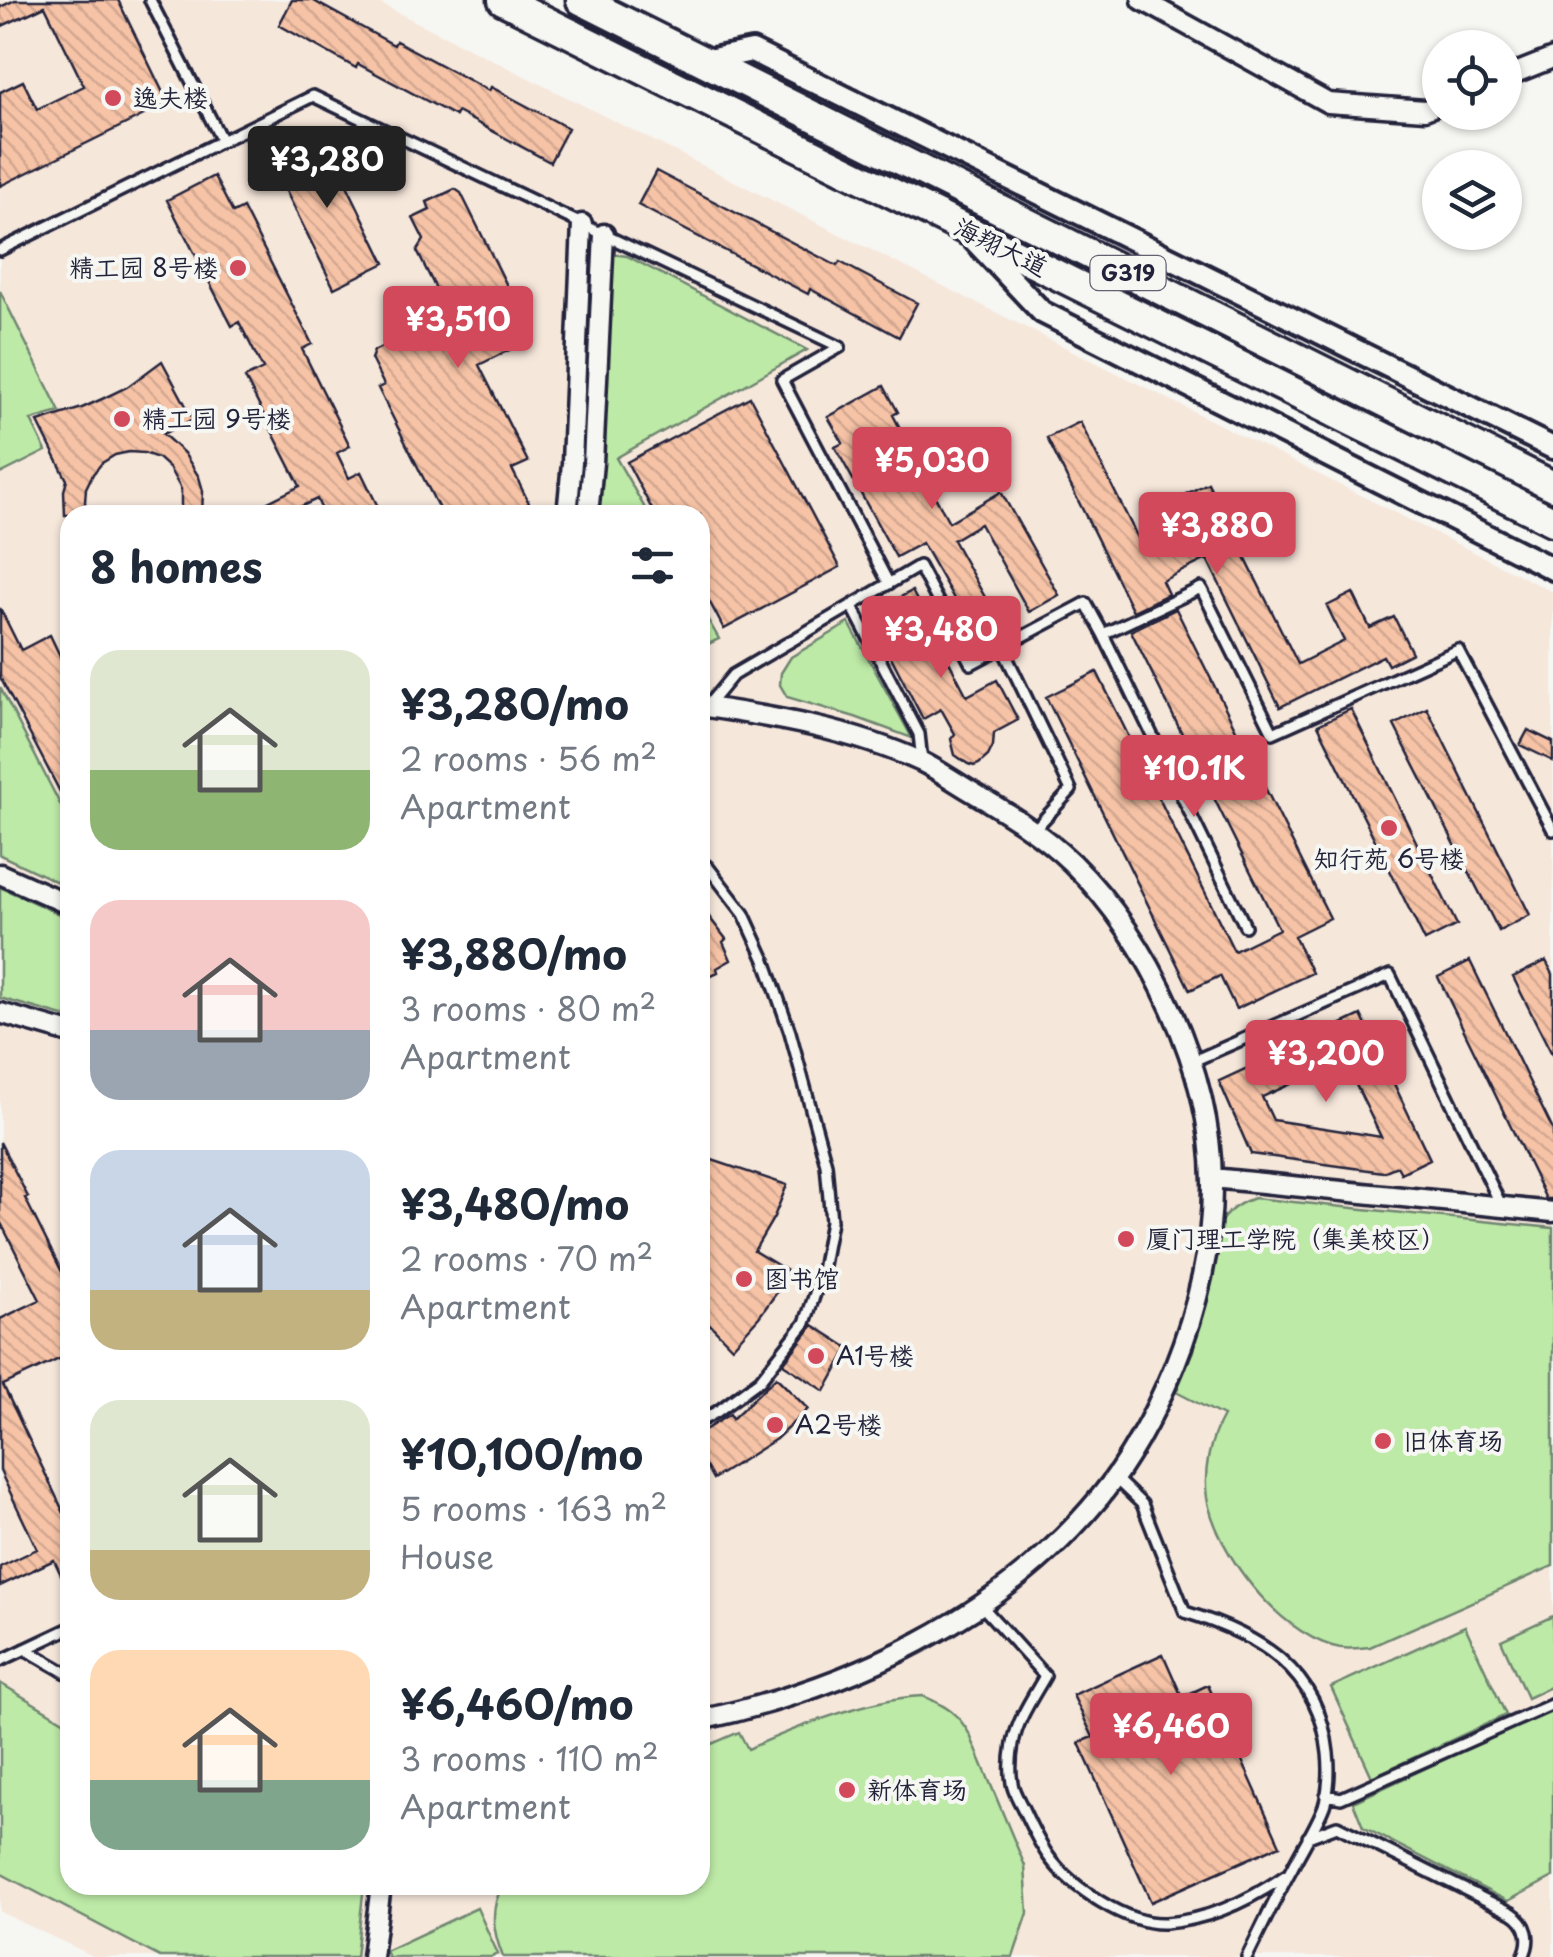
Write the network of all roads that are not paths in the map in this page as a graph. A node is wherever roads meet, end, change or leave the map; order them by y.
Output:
1 (150, 0) edge
2 (504, 0) edge
3 (581, 0) edge
4 (1142, 0) edge
5 (1553, 58) edge
6 (703, 61) junction
7 (1522, 70) edge
8 (1422, 110) edge
9 (222, 141) junction
10 (582, 224) junction
11 (962, 228) junction
12 (604, 234) junction
13 (2, 246) edge
14 (1553, 448) edge
15 (1553, 486) edge
16 (567, 505) edge
17 (589, 505) edge
18 (1553, 521) edge
19 (1553, 570) edge
20 (889, 584) junction
21 (852, 606) junction
22 (1104, 634) junction
23 (1002, 647) junction
24 (710, 699) edge
25 (710, 707) edge
26 (922, 762) junction
27 (1034, 830) junction
28 (1553, 830) edge
29 (710, 870) edge
30 (0, 874) edge
31 (60, 901) edge
32 (1245, 926) dead end
33 (0, 1014) edge
34 (60, 1030) edge
35 (1191, 1062) junction
36 (1212, 1178) junction
37 (1502, 1207) junction
38 (1553, 1212) edge
39 (710, 1414) edge
40 (1114, 1478) junction
41 (980, 1604) junction
42 (60, 1633) edge
43 (25, 1650) junction
44 (0, 1661) edge
45 (60, 1669) edge
46 (1553, 1704) edge
47 (710, 1717) edge
48 (1326, 1794) junction
49 (1308, 1837) junction
50 (1289, 1872) junction
51 (380, 1895) edge
52 (372, 1957) edge
53 (1247, 1957) edge
54 (1524, 1957) edge

1 - 9 lane
2 - 11 highway, 海翔大道 / G319
3 - 6 highway, 海翔大道 / G319
4 - 8 street
5 - 7 street
6 - 14 street
6 - 15 highway, 海翔大道 / G319
9 - 10 lane
9 - 13 lane
10 - 12 lane
10 - 16 street
11 - 18 highway, 海翔大道 / G319
11 - 19 street
12 - 17 street
12 - 20 lane
20 - 21 lane
20 - 23 lane
21 - 24 lane
21 - 26 lane
22 - 23 lane
22 - 28 lane
22 - 32 lane
23 - 27 lane
25 - 26 street
26 - 27 street
27 - 35 street
29 - 39 lane
30 - 31 street
33 - 34 street
35 - 36 street
35 - 37 lane
36 - 37 street
36 - 40 street
37 - 38 street
40 - 41 street
40 - 48 lane
41 - 47 street
41 - 50 lane
42 - 43 lane
43 - 44 lane
43 - 45 lane
46 - 48 lane
48 - 49 lane
49 - 50 lane
49 - 54 lane
50 - 53 lane
51 - 52 street

